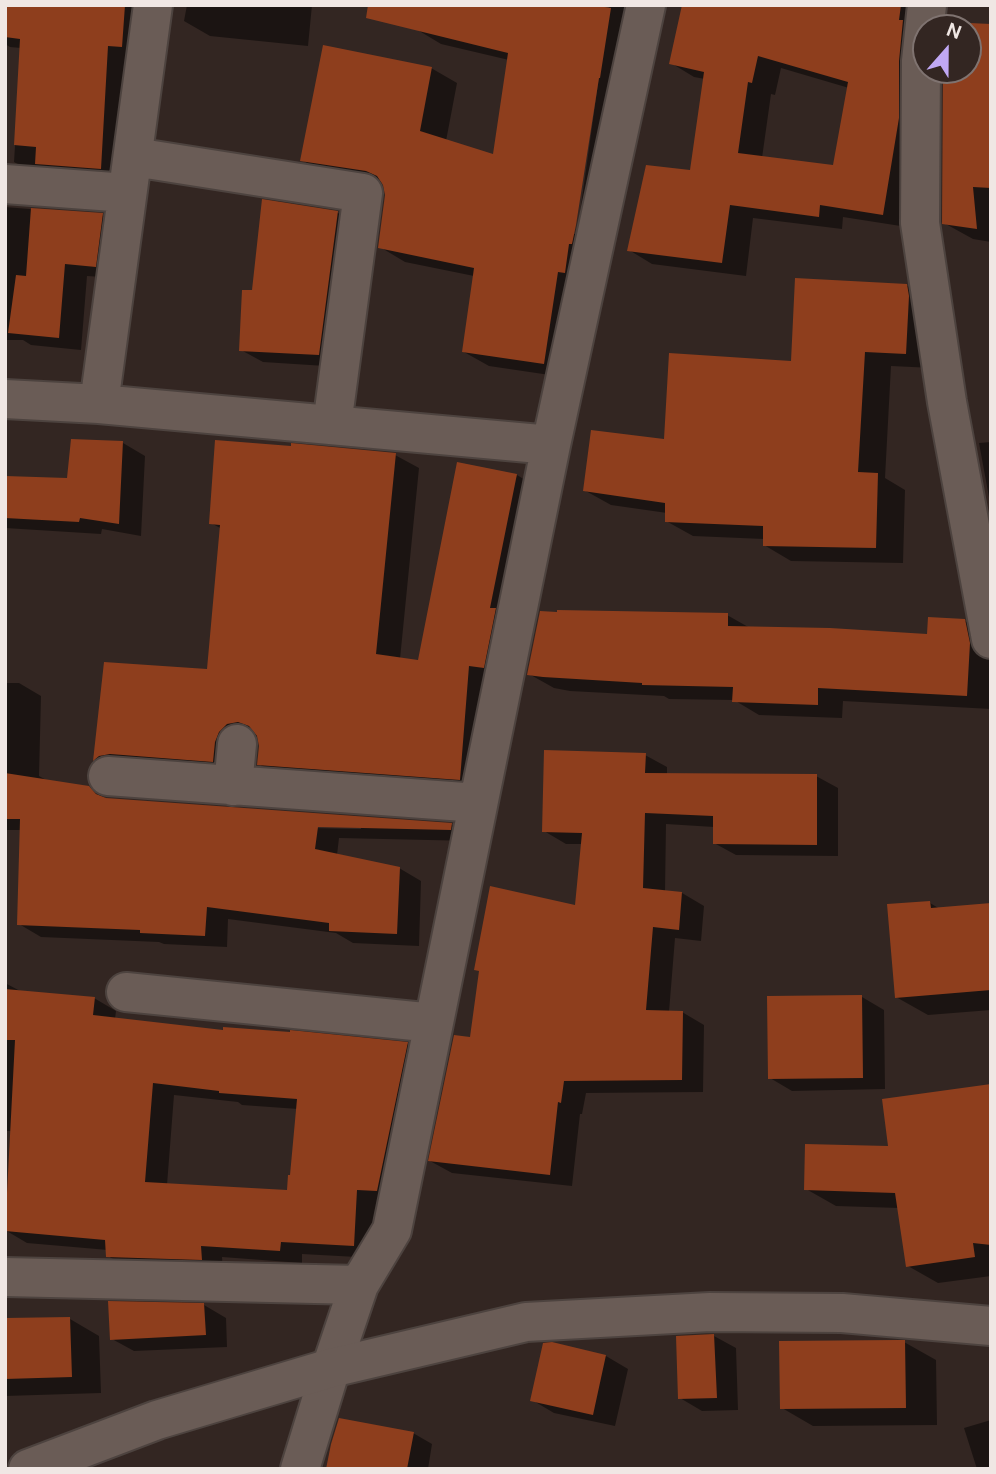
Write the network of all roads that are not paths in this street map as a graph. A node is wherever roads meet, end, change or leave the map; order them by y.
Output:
1 (153, 5) edge
2 (646, 5) edge
3 (927, 5) edge
4 (130, 175) junction
5 (5, 184) edge
6 (5, 399) edge
7 (99, 404) junction
8 (332, 425) junction
9 (551, 445) junction
10 (991, 639) edge
11 (237, 744) dead end
12 (108, 776) dead end
13 (233, 786) junction
14 (478, 803) junction
15 (126, 992) dead end
16 (434, 1023) junction
17 (5, 1277) edge
18 (359, 1285) junction
19 (991, 1326) edge
20 (331, 1368) junction
21 (28, 1469) edge
22 (300, 1469) edge

1 - 4 street
2 - 9 street
3 - 10 street
4 - 5 street
4 - 7 street
4 - 8 street
6 - 7 street
7 - 8 street
8 - 9 street
9 - 14 street
11 - 13 street
12 - 13 street
13 - 14 street
14 - 16 street
15 - 16 street
16 - 18 street
17 - 18 street
18 - 20 street
19 - 20 street
20 - 21 street
20 - 22 street

